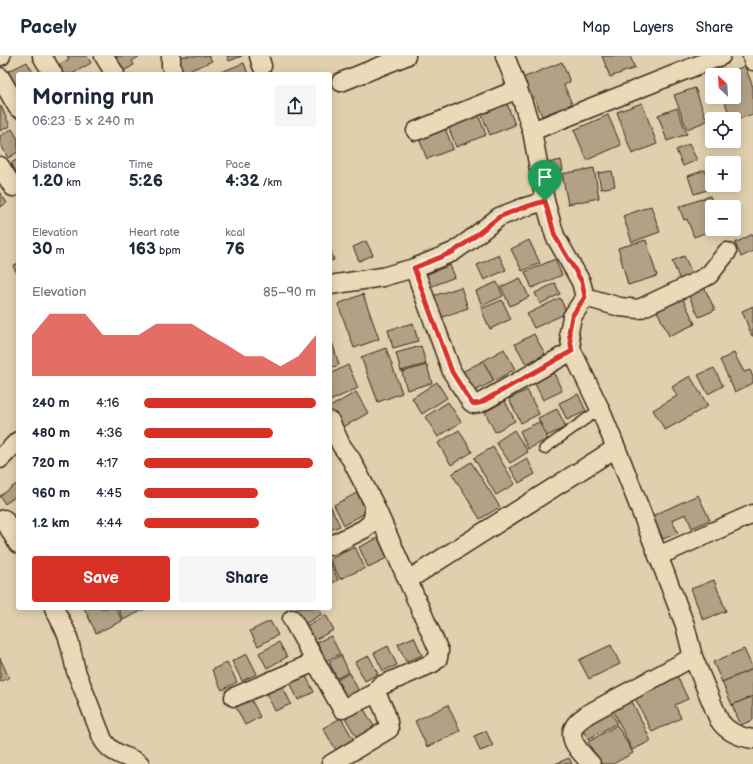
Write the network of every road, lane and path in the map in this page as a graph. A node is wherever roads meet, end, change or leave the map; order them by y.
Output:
1 (42, 56) edge
2 (104, 56) edge
3 (171, 56) edge
4 (406, 56) edge
5 (505, 56) edge
6 (721, 56) edge
7 (752, 56) edge
8 (753, 61) edge
9 (53, 72) edge
10 (114, 72) edge
11 (173, 72) edge
12 (0, 77) edge
13 (341, 82) dead end
14 (518, 89) junction
15 (16, 105) edge
16 (416, 131) dead end
17 (532, 131) junction
18 (0, 166) edge
19 (14, 187) dead end
20 (545, 201) junction
21 (727, 252) dead end
22 (414, 268) junction
23 (332, 285) edge
24 (585, 297) junction
25 (572, 351) junction
26 (600, 409) junction
27 (332, 430) edge
28 (16, 443) edge
29 (336, 448) edge
30 (616, 448) junction
31 (544, 449) dead end
32 (0, 459) edge
33 (374, 504) junction
34 (753, 514) edge
35 (1, 517) edge
36 (16, 541) edge
37 (332, 545) edge
38 (658, 556) junction
39 (408, 580) junction
40 (58, 610) edge
41 (292, 619) dead end
42 (693, 657) junction
43 (315, 662) junction
44 (376, 693) junction
45 (234, 697) dead end
46 (753, 739) edge
47 (140, 764) edge
48 (331, 764) edge
49 (591, 764) edge

1 - 9 street
2 - 10 street
3 - 11 street
4 - 13 street
5 - 14 street
6 - 17 street
7 - 8 street
12 - 15 street
14 - 16 street
14 - 17 street
17 - 20 street
18 - 19 street
20 - 22 street
20 - 24 street
21 - 24 street
22 - 23 street
22 - 25 street
24 - 25 street
25 - 26 street
26 - 30 street
26 - 31 lane
27 - 29 street
28 - 32 street
29 - 33 street
30 - 38 street
30 - 39 street
33 - 37 street
33 - 39 street
34 - 38 street
35 - 36 street
38 - 42 street
39 - 44 street
40 - 47 street
41 - 43 street
42 - 46 street
42 - 49 street
43 - 44 street
43 - 45 street
44 - 48 street

